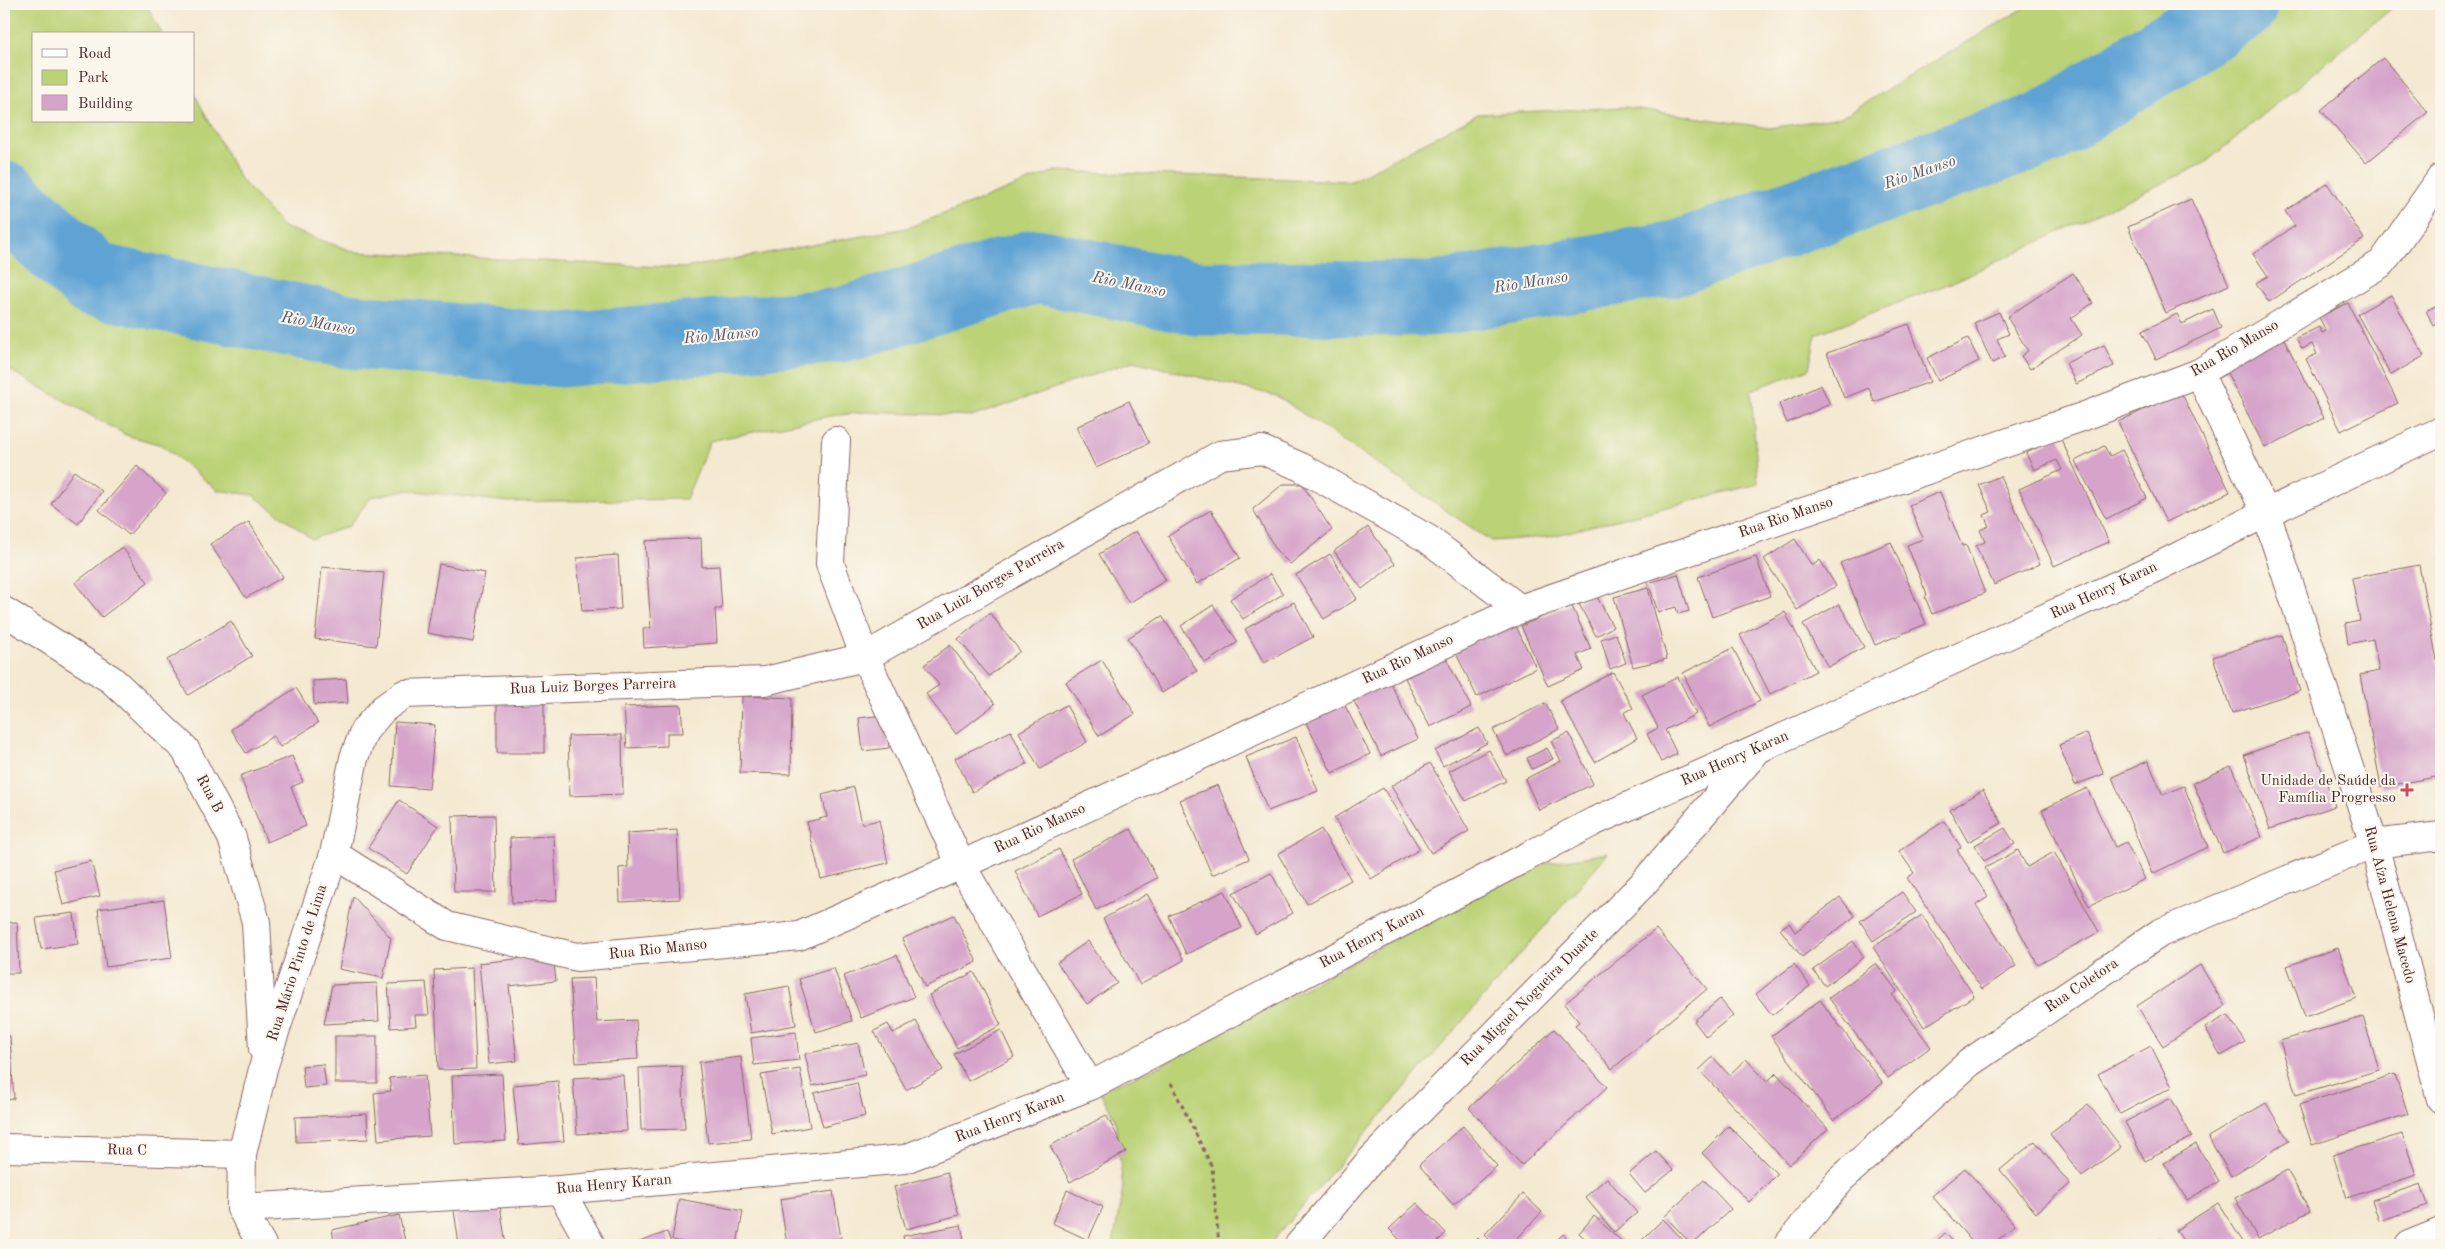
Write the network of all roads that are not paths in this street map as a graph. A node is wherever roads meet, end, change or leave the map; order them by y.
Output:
1 (2441, 178) edge
2 (2199, 373) junction
3 (2441, 431) edge
4 (836, 441) dead end
5 (2266, 513) junction
6 (1520, 609) junction
7 (4, 611) edge
8 (866, 657) junction
9 (404, 694) joint
10 (1758, 749) junction
11 (2441, 836) edge
12 (2374, 844) junction
13 (334, 854) junction
14 (961, 865) junction
15 (264, 1065) junction
16 (1090, 1086) junction
17 (2441, 1099) edge
18 (8, 1148) edge
19 (242, 1154) junction
20 (560, 1190) junction
21 (241, 1208) junction
22 (2441, 1232) edge
23 (262, 1245) edge
24 (591, 1245) edge
25 (1299, 1245) edge
26 (1788, 1245) edge
27 (2409, 1245) edge

1 - 2 street, Rua Rio Manso
2 - 5 street, Rua Aíza Helena Macedo
2 - 6 street, Rua Rio Manso
3 - 5 street, Rua Henry Karan
4 - 8 street
5 - 10 street, Rua Henry Karan
5 - 12 street, Rua Aíza Helena Macedo
6 - 8 street, Rua Luiz Borges Parreira
6 - 14 street, Rua Rio Manso
7 - 15 street, Rua B
8 - 9 street, Rua Luiz Borges Parreira
8 - 14 street
9 - 13 street, Rua Mário Pinto de Lima
10 - 16 street, Rua Henry Karan
10 - 25 street, Rua Miguel Nogueira Duarte
11 - 12 street, Rua Coletora
12 - 17 street, Rua Aíza Helena Macedo
12 - 26 street, Rua Coletora
13 - 14 street, Rua Rio Manso
13 - 15 street, Rua Mário Pinto de Lima
14 - 16 street
15 - 19 street, Rua Mário Pinto de Lima
16 - 20 street, Rua Henry Karan
18 - 19 street, Rua C
19 - 21 street, Rua Mário Pinto de Lima
20 - 21 street, Rua Henry Karan
20 - 24 street
21 - 23 street
22 - 27 street

